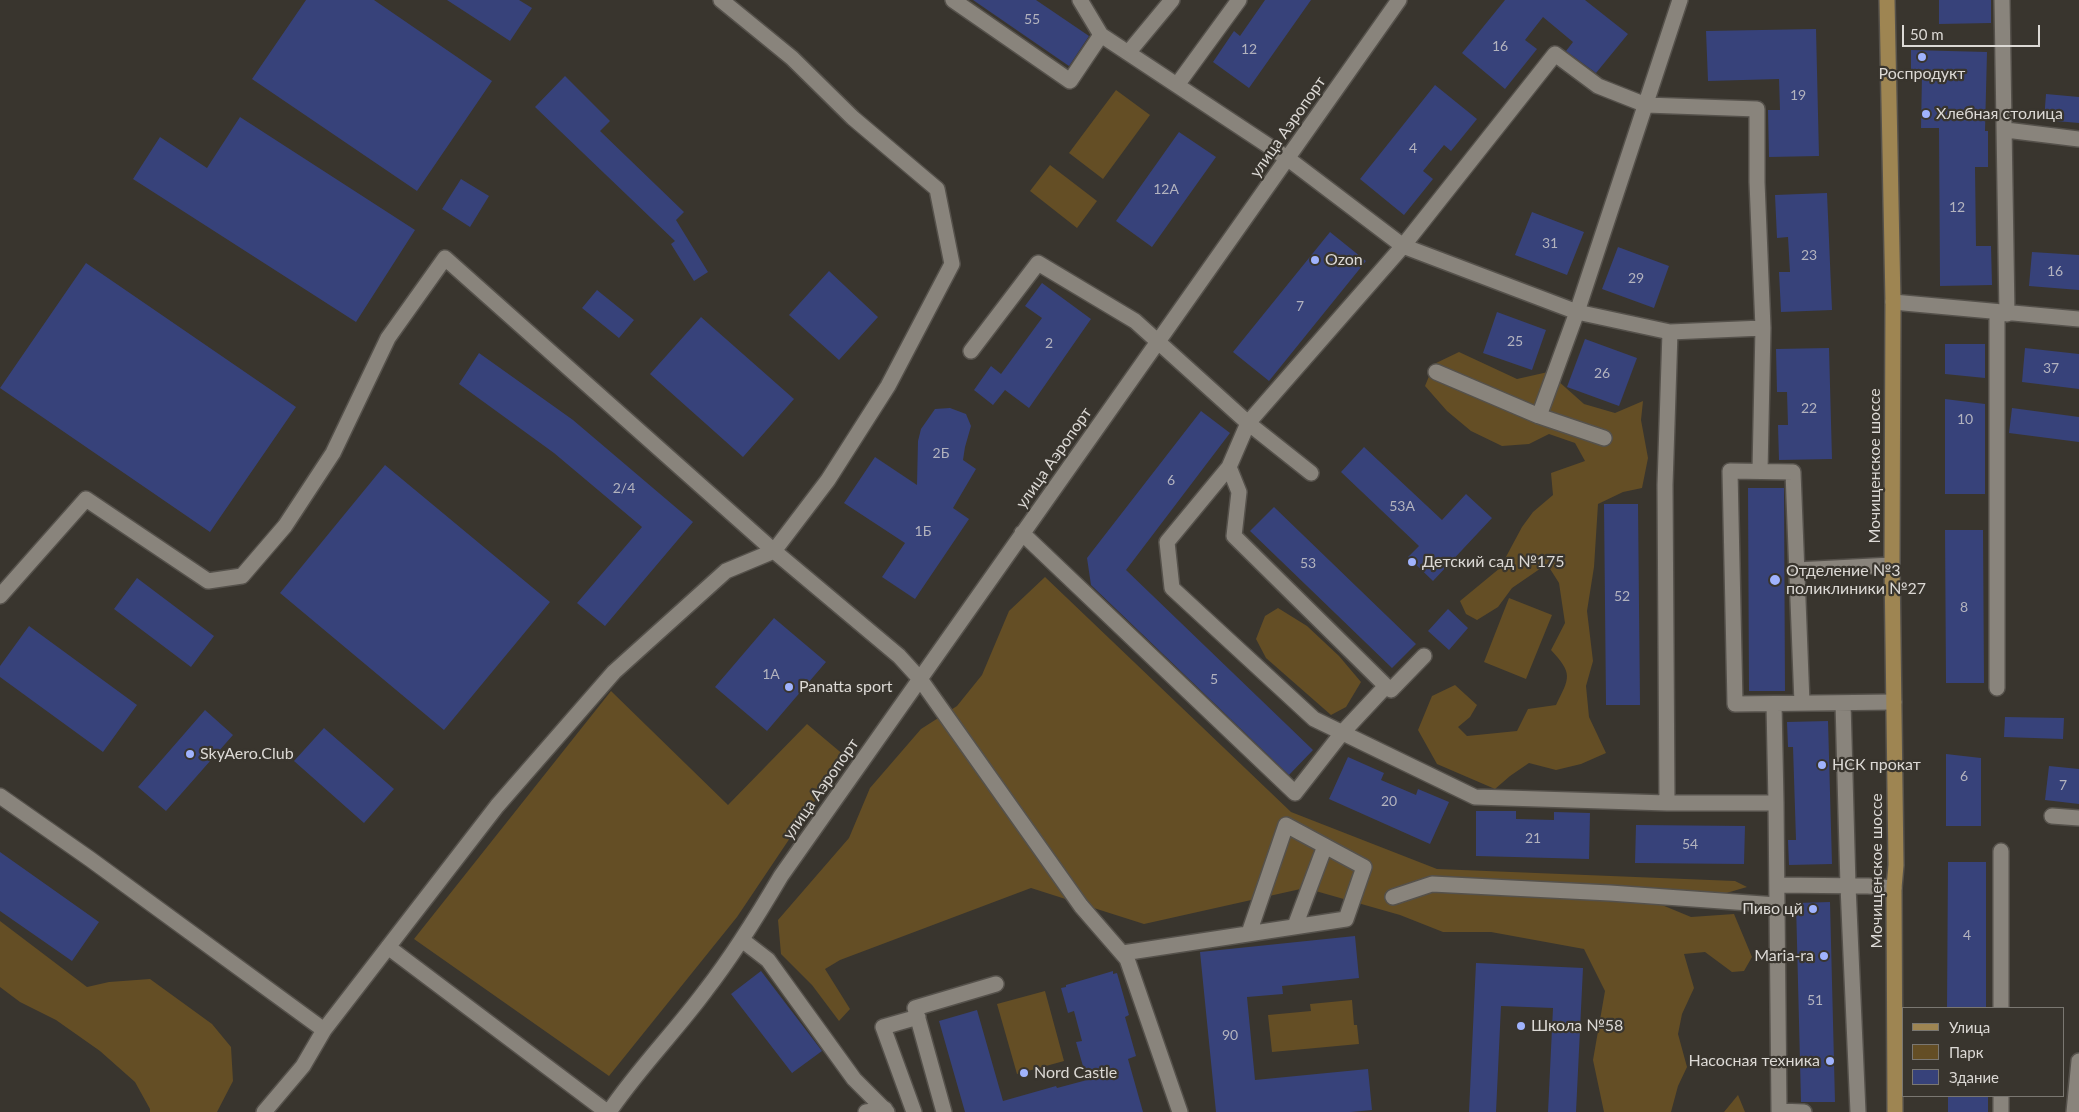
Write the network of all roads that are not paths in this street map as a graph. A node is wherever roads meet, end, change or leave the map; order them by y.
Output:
1 (721, 0) edge
2 (953, 0) edge
3 (1080, 0) edge
4 (1172, 0) edge
5 (1239, 0) edge
6 (1400, 0) edge
7 (1680, 0) edge
8 (1887, 0) edge
9 (2002, 0) edge
10 (1101, 35) junction
11 (1128, 53) junction
12 (1176, 85) junction
13 (1646, 105) junction
14 (2006, 130) junction
15 (2079, 139) edge
16 (1287, 158) junction
17 (1403, 246) junction
18 (1893, 302) junction
19 (1577, 312) junction
20 (2002, 313) junction
21 (2079, 319) edge
22 (1763, 328) junction
23 (1670, 332) junction
24 (1158, 340) junction
25 (971, 351) dead end
26 (1436, 372) dead end
27 (1539, 416) junction
28 (1248, 423) junction
29 (1604, 438) dead end
30 (1229, 467) junction
31 (1760, 471) junction
32 (1311, 473) dead end
33 (1022, 533) junction
34 (774, 551) junction
35 (1892, 565) junction
36 (1796, 570) junction
37 (0, 596) edge
38 (1424, 656) dead end
39 (920, 679) junction
40 (1386, 686) junction
41 (1997, 688) dead end
42 (1894, 702) junction
43 (1802, 703) junction
44 (1774, 704) junction
45 (1844, 704) junction
46 (1342, 733) junction
47 (0, 796) edge
48 (1667, 803) junction
49 (1776, 803) junction
50 (2052, 816) dead end
51 (2079, 818) edge
52 (1325, 846) junction
53 (2001, 851) dead end
54 (1777, 884) junction
55 (1848, 886) junction
56 (1894, 888) junction
57 (1393, 897) dead end
58 (1777, 905) junction
59 (1295, 926) junction
60 (1249, 933) junction
61 (742, 940) junction
62 (388, 946) junction
63 (1123, 953) junction
64 (996, 984) dead end
65 (2001, 1007) edge
66 (918, 1017) junction
67 (324, 1030) junction
68 (2079, 1061) edge
69 (2001, 1097) edge
70 (886, 1111) edge
71 (264, 1112) edge
72 (608, 1112) edge
73 (866, 1112) edge
74 (914, 1112) edge
75 (944, 1112) edge
76 (1180, 1112) edge
77 (1804, 1112) edge
78 (1858, 1112) edge
79 (1895, 1112) edge
80 (2001, 1112) edge
81 (2074, 1112) edge

1 - 34 street
2 - 10 street
3 - 10 street
4 - 11 street
5 - 12 street
6 - 16 street, улица Аэропорт
7 - 13 street
8 - 18 main road, Мочищенское шоссе
9 - 14 street
10 - 11 street
11 - 12 street
12 - 16 street
13 - 17 street
13 - 19 street
13 - 22 street
14 - 15 street
14 - 20 street
16 - 17 street
16 - 24 street, улица Аэропорт
17 - 19 street
17 - 28 street
18 - 20 street
18 - 35 main road, Мочищенское шоссе
19 - 23 street
19 - 27 street
20 - 21 street
20 - 41 street
22 - 23 street
22 - 31 street
23 - 48 street
24 - 25 street
24 - 28 street
24 - 33 street, улица Аэропорт
26 - 27 street
27 - 29 street
28 - 30 street
28 - 32 street
30 - 40 street
30 - 46 street
31 - 36 street
31 - 44 street
33 - 39 street, улица Аэропорт
33 - 46 street
34 - 37 street
34 - 39 street
34 - 62 street
35 - 36 street
35 - 42 main road, Мочищенское шоссе
36 - 43 street
38 - 40 street
39 - 61 street, улица Аэропорт
39 - 63 street
40 - 46 street
42 - 45 street
42 - 56 main road, Мочищенское шоссе
43 - 44 street
43 - 45 street
44 - 49 street
45 - 55 street
46 - 48 street
47 - 67 street
48 - 49 street
49 - 54 street
50 - 51 street
52 - 59 street
52 - 59 street
52 - 60 street
53 - 65 street
54 - 55 street
54 - 58 street
55 - 56 street
55 - 78 street
56 - 79 main road, Мочищенское шоссе
57 - 58 street
58 - 77 street
59 - 60 street
60 - 63 street
61 - 70 street
61 - 72 street, улица Аэропорт
62 - 67 street
62 - 72 street
63 - 76 street
64 - 66 street
66 - 74 street
66 - 75 street
67 - 71 street
68 - 81 street
69 - 80 street
70 - 73 street

